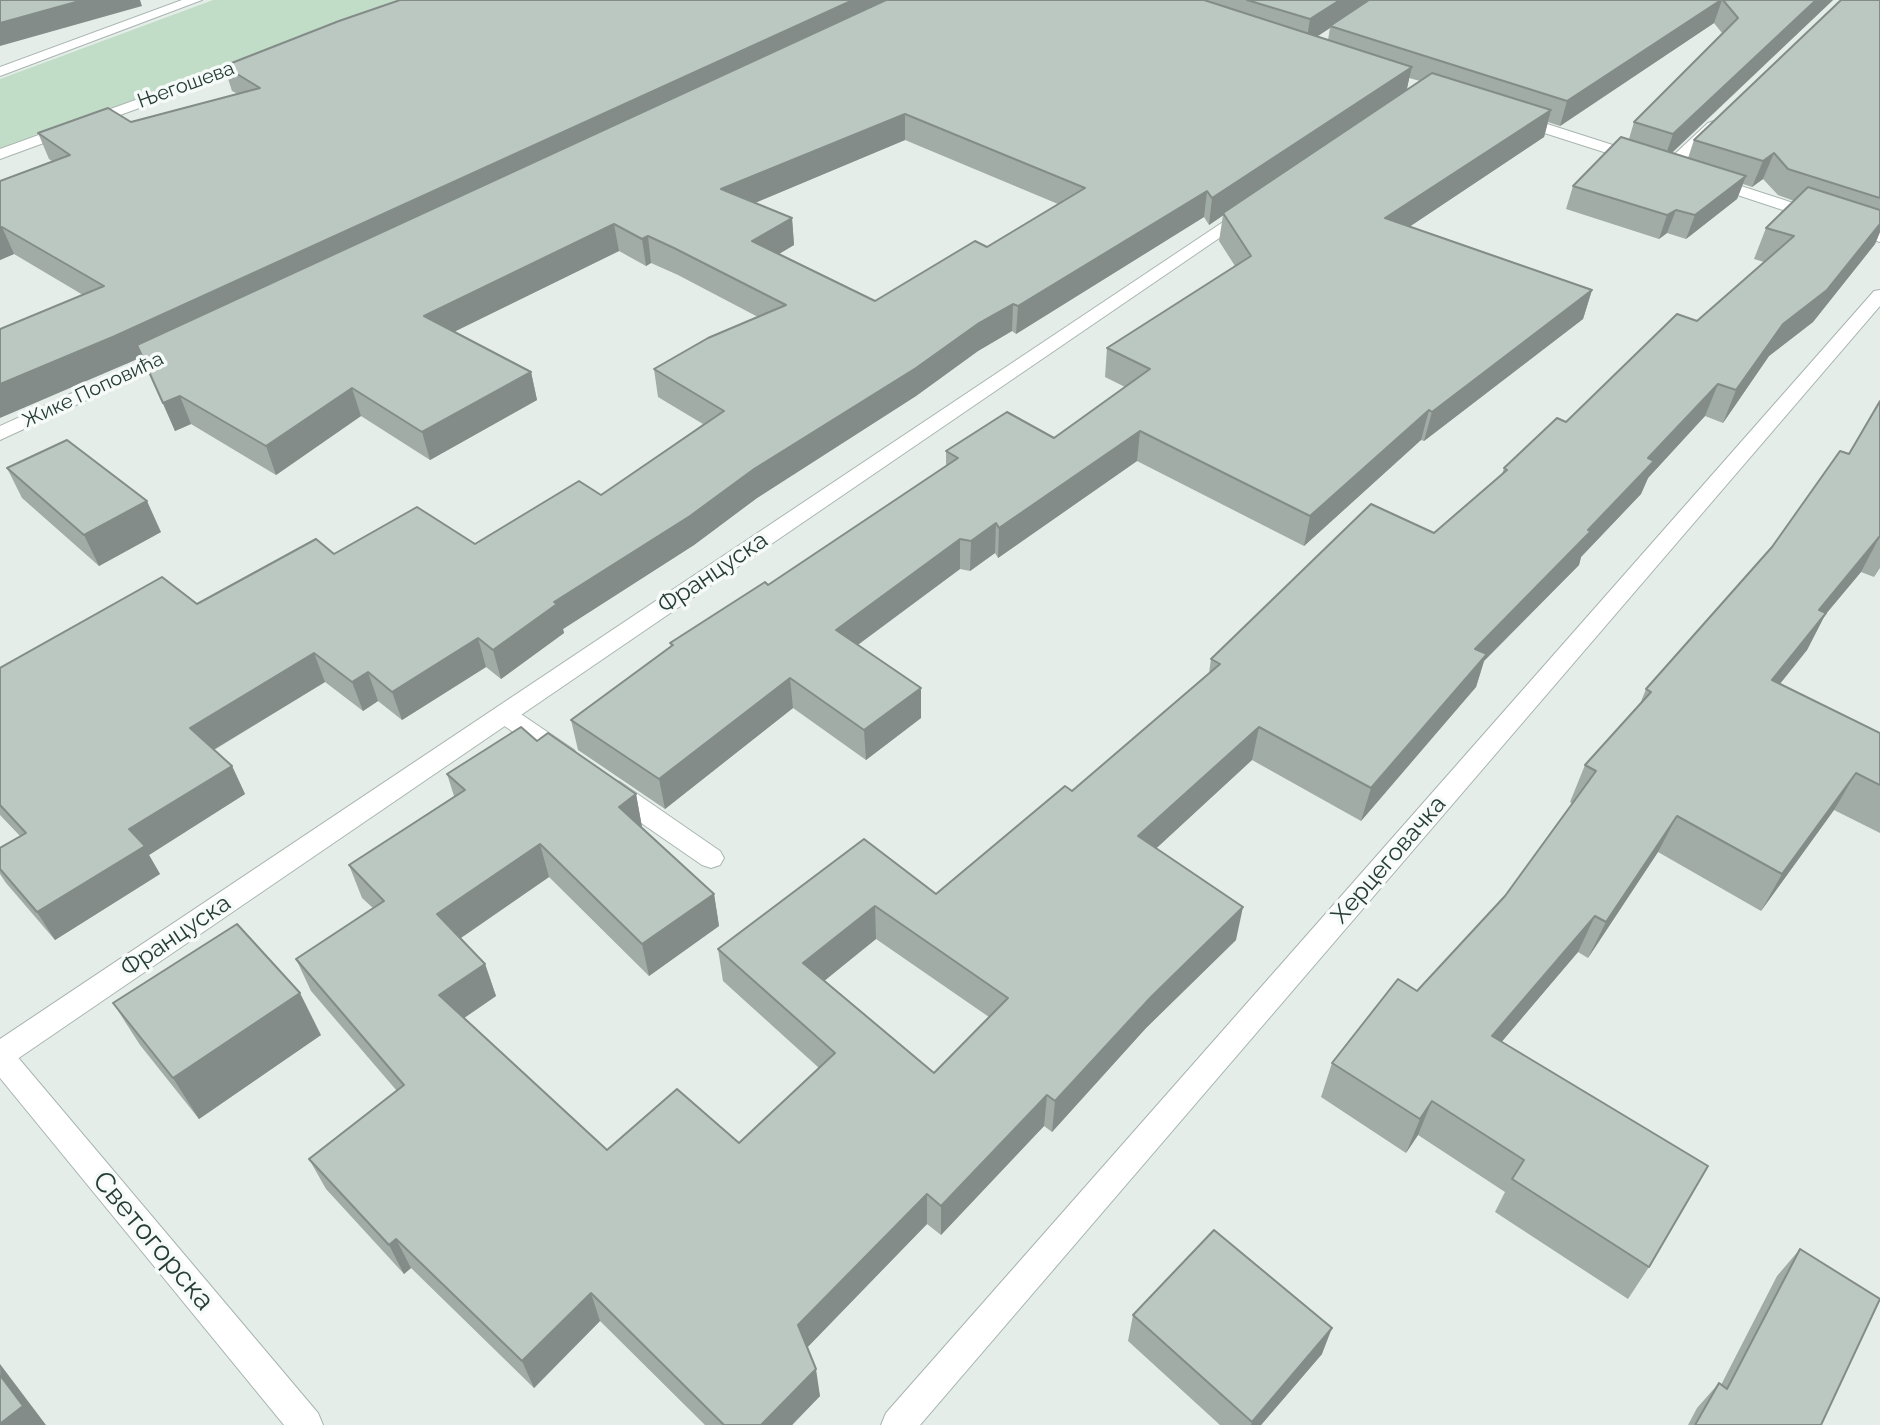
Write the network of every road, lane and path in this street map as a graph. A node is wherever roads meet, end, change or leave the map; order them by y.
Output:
1 (195, 0) edge
2 (269, 55) edge
3 (0, 72) edge
4 (1497, 113) edge
5 (1722, 117) edge
6 (0, 154) edge
7 (1684, 173) junction
8 (1269, 196) edge
9 (1880, 237) edge
10 (1880, 295) edge
11 (188, 346) edge
12 (0, 434) edge
13 (504, 714) junction
14 (711, 858) dead end
15 (0, 1056) edge
16 (306, 1425) edge
17 (898, 1425) edge

1 - 3 street
2 - 6 street, Његошева
4 - 7 street
5 - 7 street
7 - 9 street
8 - 13 street, Француска
10 - 17 street, Херцеговачка
11 - 12 street, Жике Поповића
13 - 14 street
13 - 15 street, Француска
15 - 16 street, Светогорска

